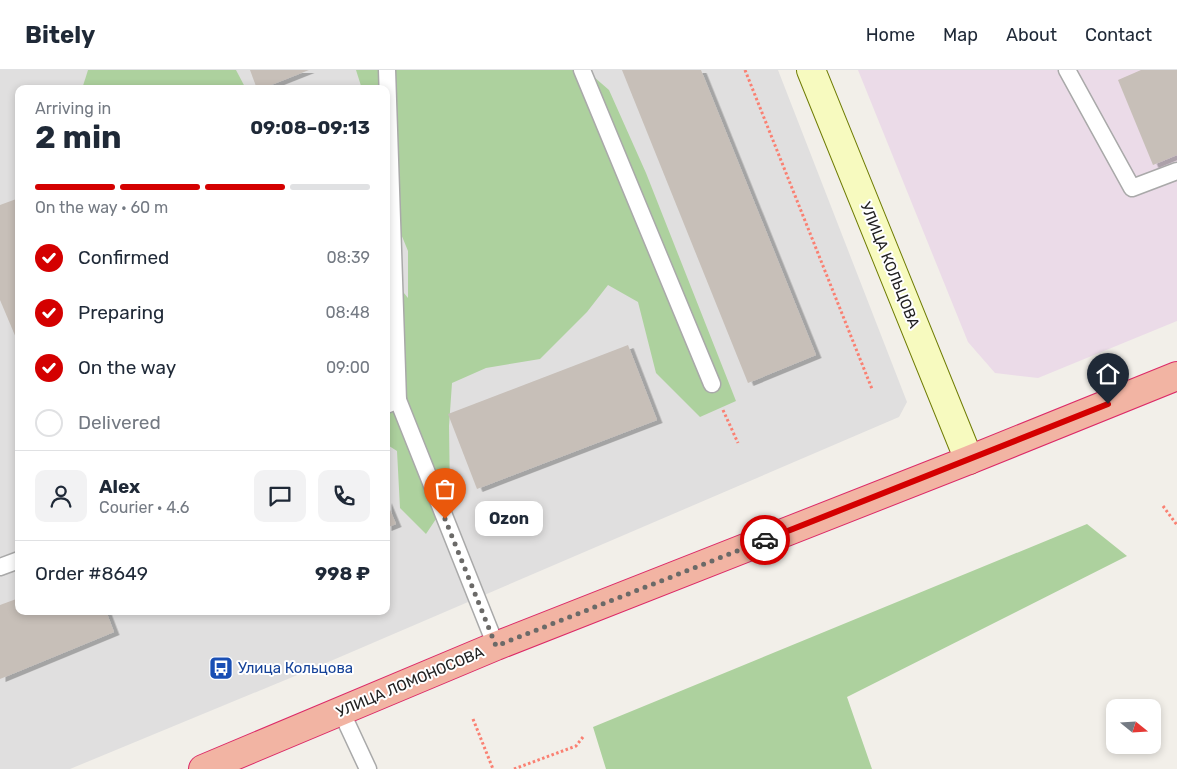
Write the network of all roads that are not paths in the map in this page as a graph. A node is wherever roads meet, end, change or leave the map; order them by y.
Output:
1 (387, 70) edge
2 (582, 70) edge
3 (811, 70) edge
4 (1067, 70) edge
5 (387, 85) edge
6 (1177, 171) edge
7 (390, 270) edge
8 (1177, 376) edge
9 (712, 384) road end
10 (392, 403) edge
11 (969, 460) junction
12 (15, 562) edge
13 (0, 568) edge
14 (496, 646) junction
15 (341, 711) junction
16 (202, 769) edge
17 (368, 769) edge

1 - 5 lane
2 - 9 lane
3 - 11 main road, УЛИЦА КОЛЬЦОВА
4 - 6 lane
7 - 10 lane
8 - 11 highway, УЛИЦА ЛОМОНОСОВА
10 - 14 lane
11 - 14 highway, УЛИЦА ЛОМОНОСОВА
12 - 13 lane
14 - 15 highway, УЛИЦА ЛОМОНОСОВА
15 - 16 highway, УЛИЦА ЛОМОНОСОВА
15 - 17 lane

